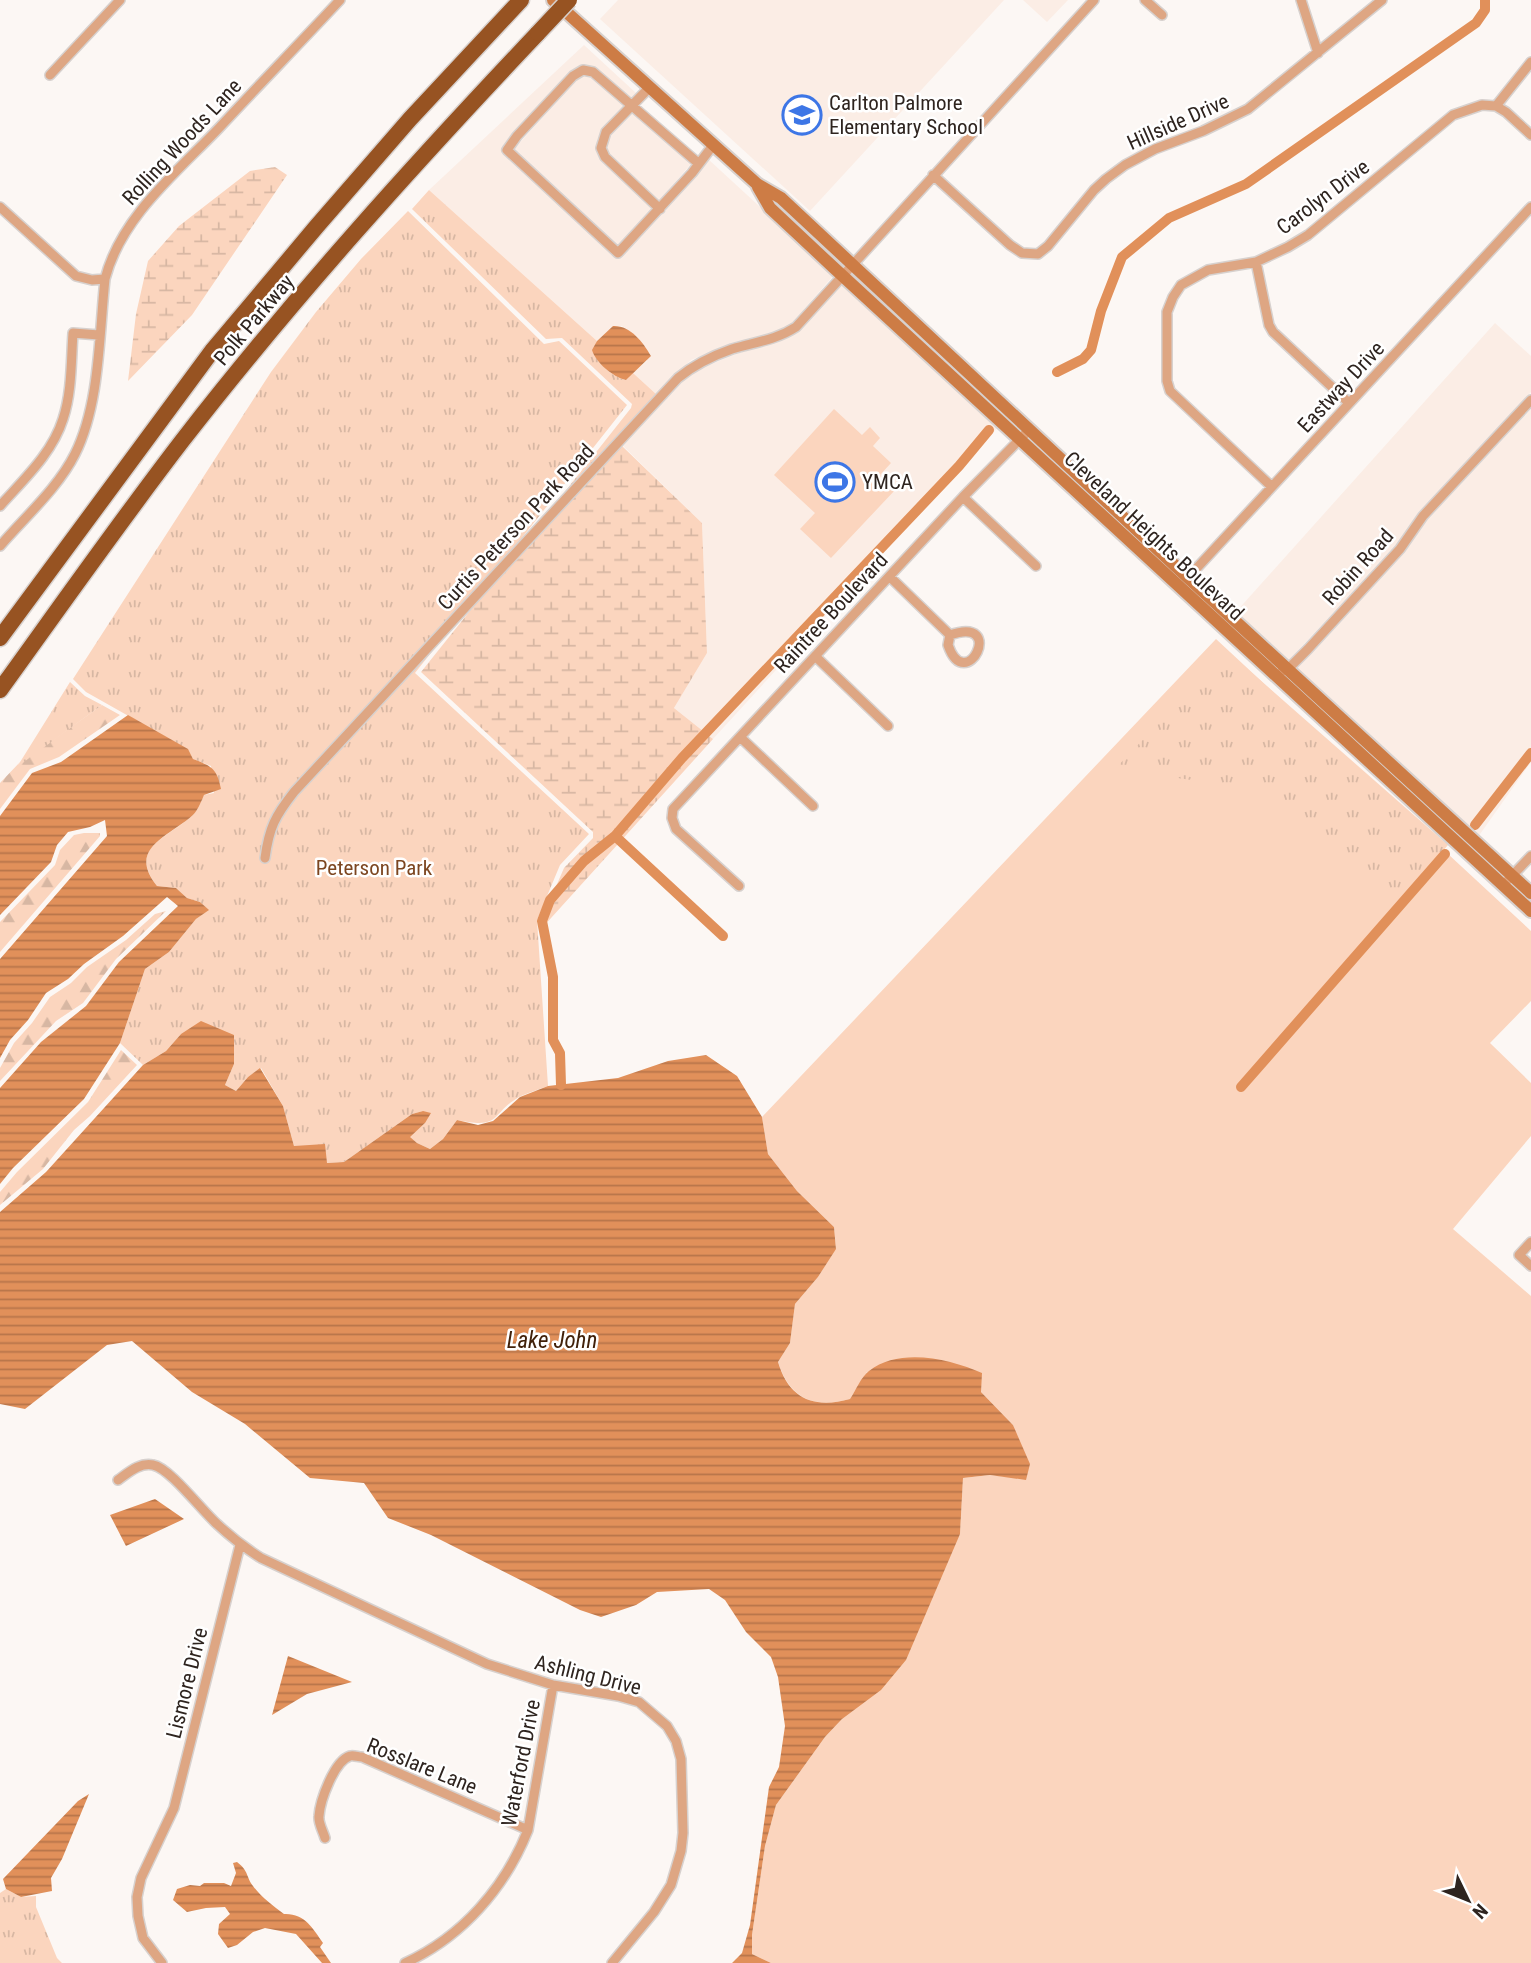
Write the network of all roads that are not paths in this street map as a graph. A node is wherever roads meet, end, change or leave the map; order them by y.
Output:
1 (120, 0) edge
2 (340, 0) edge
3 (553, 0) edge
4 (569, 0) edge
5 (1094, 0) edge
6 (1145, 0) edge
7 (1301, 0) edge
8 (1382, 0) edge
9 (517, 5) edge
10 (1162, 15) dead end
11 (1318, 54) junction
12 (1531, 62) edge
13 (50, 75) dead end
14 (649, 88) junction
15 (631, 106) junction
16 (1496, 106) junction
17 (1531, 135) edge
18 (714, 144) junction
19 (698, 163) junction
20 (933, 175) junction
21 (757, 184) junction
22 (0, 207) edge
23 (1531, 207) edge
24 (660, 209) junction
25 (1256, 262) junction
26 (852, 264) junction
27 (842, 275) junction
28 (105, 279) junction
29 (99, 335) junction
30 (1531, 400) edge
31 (1349, 403) junction
32 (1025, 434) junction
33 (1272, 487) junction
34 (963, 498) junction
35 (0, 506) edge
36 (0, 545) edge
37 (1036, 566) dead end
38 (1183, 573) junction
39 (1167, 576) junction
40 (890, 577) junction
41 (950, 635) dead end
42 (0, 638) edge
43 (815, 656) junction
44 (1288, 668) junction
45 (1275, 674) junction
46 (0, 690) edge
47 (888, 726) dead end
48 (740, 737) junction
49 (1404, 784) junction
50 (813, 806) dead end
51 (1531, 856) edge
52 (265, 858) dead end
53 (1508, 880) junction
54 (739, 886) dead end
55 (1531, 893) edge
56 (1531, 911) edge
57 (1531, 1242) edge
58 (1531, 1266) edge
59 (118, 1480) dead end
60 (240, 1545) junction
61 (553, 1685) junction
62 (528, 1830) junction
63 (325, 1838) dead end
64 (162, 1963) edge
65 (405, 1963) edge
66 (612, 1963) edge

1 - 13 street
2 - 28 street, Rolling Woods Lane
3 - 14 street, Cleveland Heights Boulevard
4 - 46 highway, Polk Parkway, bridge
5 - 20 street, Curtis Peterson Park Road
6 - 10 street
7 - 11 street
8 - 11 street, Hillside Drive
9 - 42 highway, Polk Parkway
11 - 20 street, Hillside Drive
12 - 16 street
14 - 15 street
14 - 18 street, Cleveland Heights Boulevard
15 - 19 street
15 - 24 street
15 - 24 street
16 - 17 street
16 - 25 street, Carolyn Drive
18 - 19 street
18 - 21 street, Cleveland Heights Boulevard
19 - 24 street
20 - 26 street, Curtis Peterson Park Road
21 - 26 street, Cleveland Heights Boulevard
21 - 27 street, Cleveland Heights Boulevard
22 - 28 street
23 - 31 street, Eastway Drive
25 - 31 street
25 - 33 street, Carolyn Drive
26 - 27 street, Curtis Peterson Park Road
26 - 32 street, Cleveland Heights Boulevard
27 - 32 street, Cleveland Heights Boulevard
27 - 52 street, Curtis Peterson Park Road
28 - 29 street, Rolling Woods Lane
29 - 35 street
29 - 36 street, Rolling Woods Lane
30 - 44 street, Robin Road
31 - 33 street, Eastway Drive
32 - 34 street, Raintree Boulevard
32 - 38 street, Cleveland Heights Boulevard
32 - 39 street, Cleveland Heights Boulevard
33 - 38 street, Eastway Drive
34 - 37 street
34 - 40 street, Raintree Boulevard
38 - 39 street, Eastway Drive
38 - 44 street, Cleveland Heights Boulevard
39 - 45 street, Cleveland Heights Boulevard
40 - 41 street
40 - 43 street, Raintree Boulevard
43 - 47 street
43 - 48 street, Raintree Boulevard
44 - 45 street, Robin Road
44 - 49 street, Cleveland Heights Boulevard
45 - 49 street, Cleveland Heights Boulevard
48 - 50 street
48 - 54 street, Raintree Boulevard
49 - 53 street, Cleveland Heights Boulevard
51 - 53 street
53 - 55 street, Cleveland Heights Boulevard
53 - 56 street, Cleveland Heights Boulevard
57 - 58 street
59 - 60 street
60 - 61 street, Ashling Drive
60 - 64 street, Lismore Drive
61 - 62 street, Waterford Drive
61 - 66 street, Ashling Drive
62 - 63 street, Rosslare Lane
62 - 65 street, Waterford Drive

